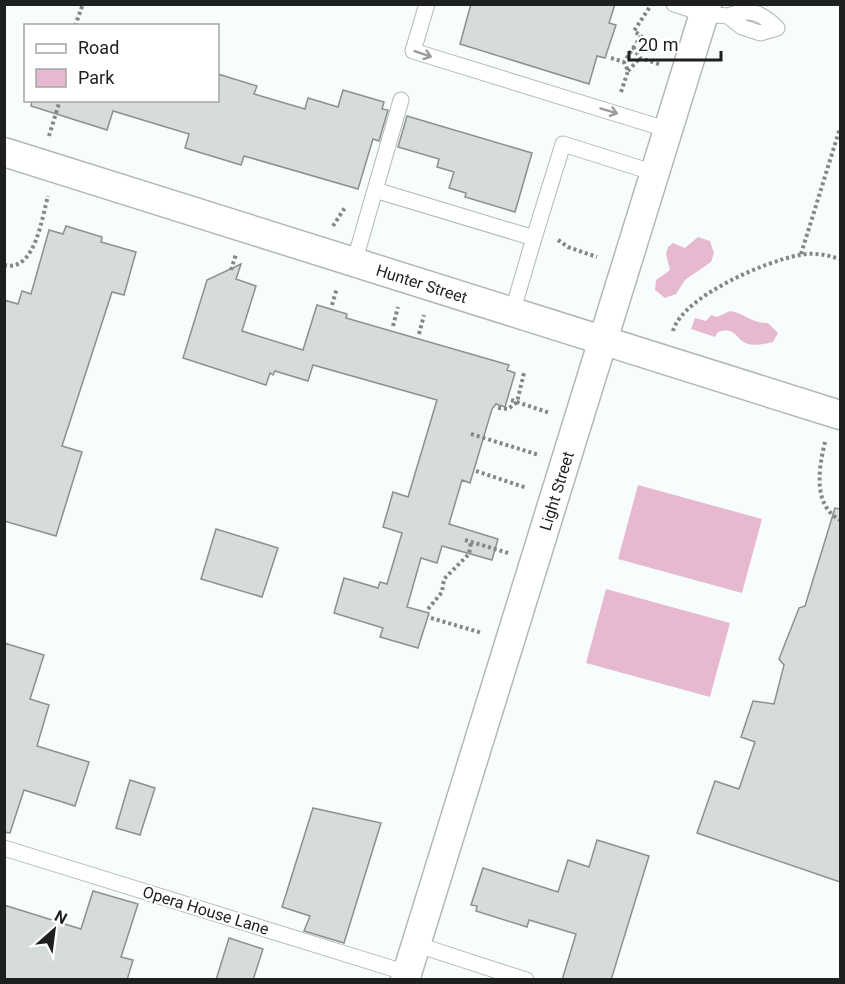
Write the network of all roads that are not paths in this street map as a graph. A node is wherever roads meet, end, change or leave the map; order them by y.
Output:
1 (427, 4) edge
2 (674, 4) edge
3 (713, 11) edge
4 (401, 100) dead end
5 (669, 130) junction
6 (4, 152) edge
7 (655, 173) junction
8 (375, 190) junction
9 (536, 232) junction
10 (346, 272) junction
11 (512, 313) junction
12 (603, 341) junction
13 (833, 427) edge
14 (4, 848) edge
15 (418, 945) junction
16 (406, 976) edge
17 (526, 980) edge

1 -> 5 lane
2 - 3 lane
3 - 5 street, Light Street
4 - 8 lane
5 - 7 street, Light Street
6 - 10 street, Hunter Street
7 - 9 lane
7 - 12 street, Light Street
8 - 9 lane
8 - 10 lane
9 - 11 lane
10 - 11 street, Hunter Street
11 - 12 street, Hunter Street
12 - 13 street, Hunter Street
12 - 15 street, Light Street
14 - 16 lane, Opera House Lane
15 - 16 street, Light Street
15 - 17 lane

